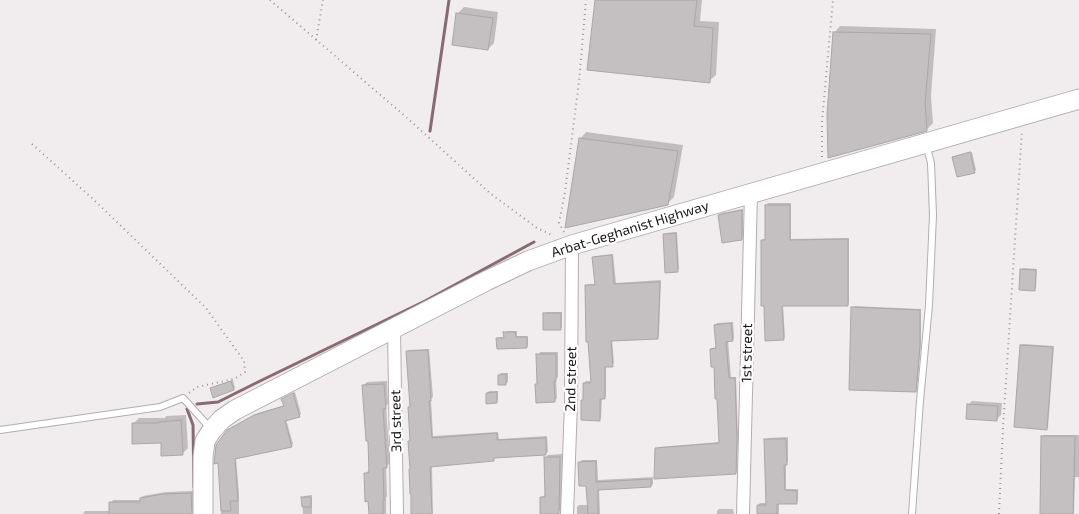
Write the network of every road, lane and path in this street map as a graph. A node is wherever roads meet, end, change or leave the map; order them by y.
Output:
1 (270, 0) edge
2 (323, 0) edge
3 (586, 0) edge
4 (833, 0) edge
5 (316, 40) junction
6 (1079, 99) edge
7 (1023, 115) junction
8 (926, 143) junction
9 (32, 144) dead end
10 (821, 173) junction
11 (751, 193) junction
12 (572, 245) junction
13 (394, 329) junction
14 (183, 398) junction
15 (0, 430) edge
16 (212, 430) junction
17 (203, 514) edge
18 (397, 514) edge
19 (567, 514) edge
20 (744, 514) edge
21 (912, 514) edge
22 (999, 514) edge

1 - 5 path
2 - 5 path
3 - 12 path
4 - 10 path
5 - 12 path
6 - 7 main road, Arbat-Geghanist Highway
7 - 8 main road, Arbat-Geghanist Highway
7 - 22 path
8 - 10 main road, Arbat-Geghanist Highway
8 - 21 lane
9 - 14 path
10 - 11 main road, Arbat-Geghanist Highway
11 - 12 main road, Arbat-Geghanist Highway
11 - 20 street, 1st street
12 - 13 main road, Arbat-Geghanist Highway
12 - 19 street, 2nd street
13 - 16 main road, Arbat-Geghanist Highway
13 - 18 street, 3rd street
14 - 15 lane
14 - 16 lane
16 - 17 main road

